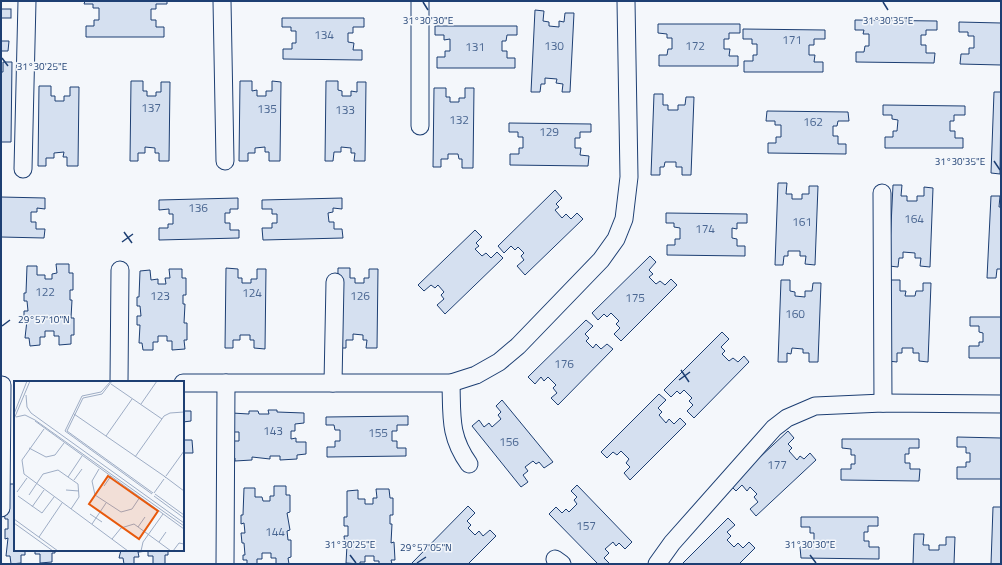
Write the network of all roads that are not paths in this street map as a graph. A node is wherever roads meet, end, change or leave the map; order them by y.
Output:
1 (27, 1) edge
2 (222, 1) edge
3 (420, 1) edge
4 (626, 1) edge
5 (420, 126) dead end
6 (225, 161) dead end
7 (23, 169) dead end
8 (882, 193) dead end
9 (120, 270) dead end
10 (335, 282) dead end
11 (119, 381) edge
12 (333, 382) junction
13 (184, 383) edge
14 (226, 383) junction
15 (451, 383) junction
16 (6, 384) edge
17 (883, 403) junction
18 (1001, 404) edge
19 (468, 464) dead end
20 (1, 508) edge
21 (225, 564) edge
22 (657, 564) edge

1 - 7 street
2 - 6 street
3 - 5 street
4 - 15 street
8 - 17 street
9 - 11 street
10 - 12 street
12 - 14 street
12 - 15 street
13 - 14 street
14 - 21 street
15 - 19 street
16 - 20 street
17 - 18 street
17 - 22 street

